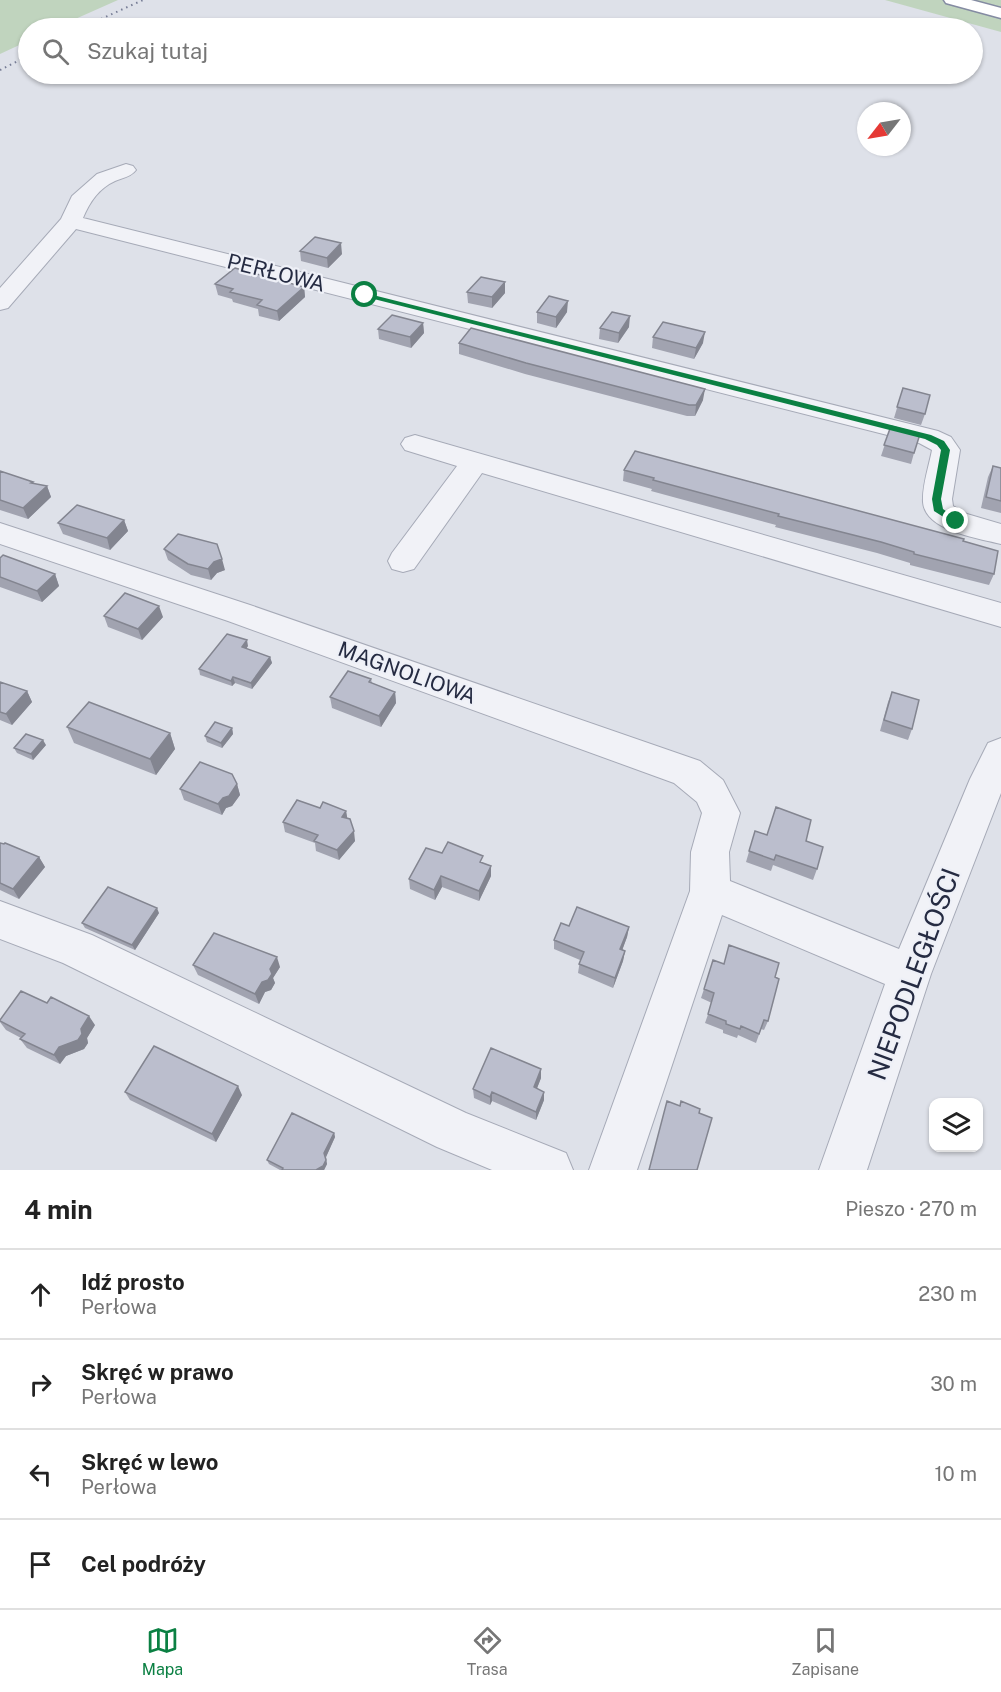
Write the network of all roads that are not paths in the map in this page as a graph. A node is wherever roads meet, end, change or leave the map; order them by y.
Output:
1 (952, 0) edge
2 (978, 0) edge
3 (1001, 6) edge
4 (1001, 13) edge
5 (126, 170) dead end
6 (71, 221) junction
7 (0, 303) edge
8 (415, 444) dead end
9 (475, 462) junction
10 (0, 533) edge
11 (1001, 534) edge
12 (403, 561) dead end
13 (1001, 615) edge
14 (995, 766) edge
15 (710, 891) junction
16 (0, 920) edge
17 (910, 974) junction
18 (549, 1170) edge
19 (613, 1170) edge
20 (843, 1170) edge

1 - 4 highway
2 - 3 highway
5 - 6 street
6 - 7 street
6 - 11 street, PERŁOWA
8 - 9 street
9 - 12 street
9 - 13 street
10 - 15 street, MAGNOLIOWA
14 - 17 street, NIEPODLEGŁOŚCI
15 - 17 street
15 - 19 street, MAGNOLIOWA
16 - 18 street
17 - 20 street, NIEPODLEGŁOŚCI

